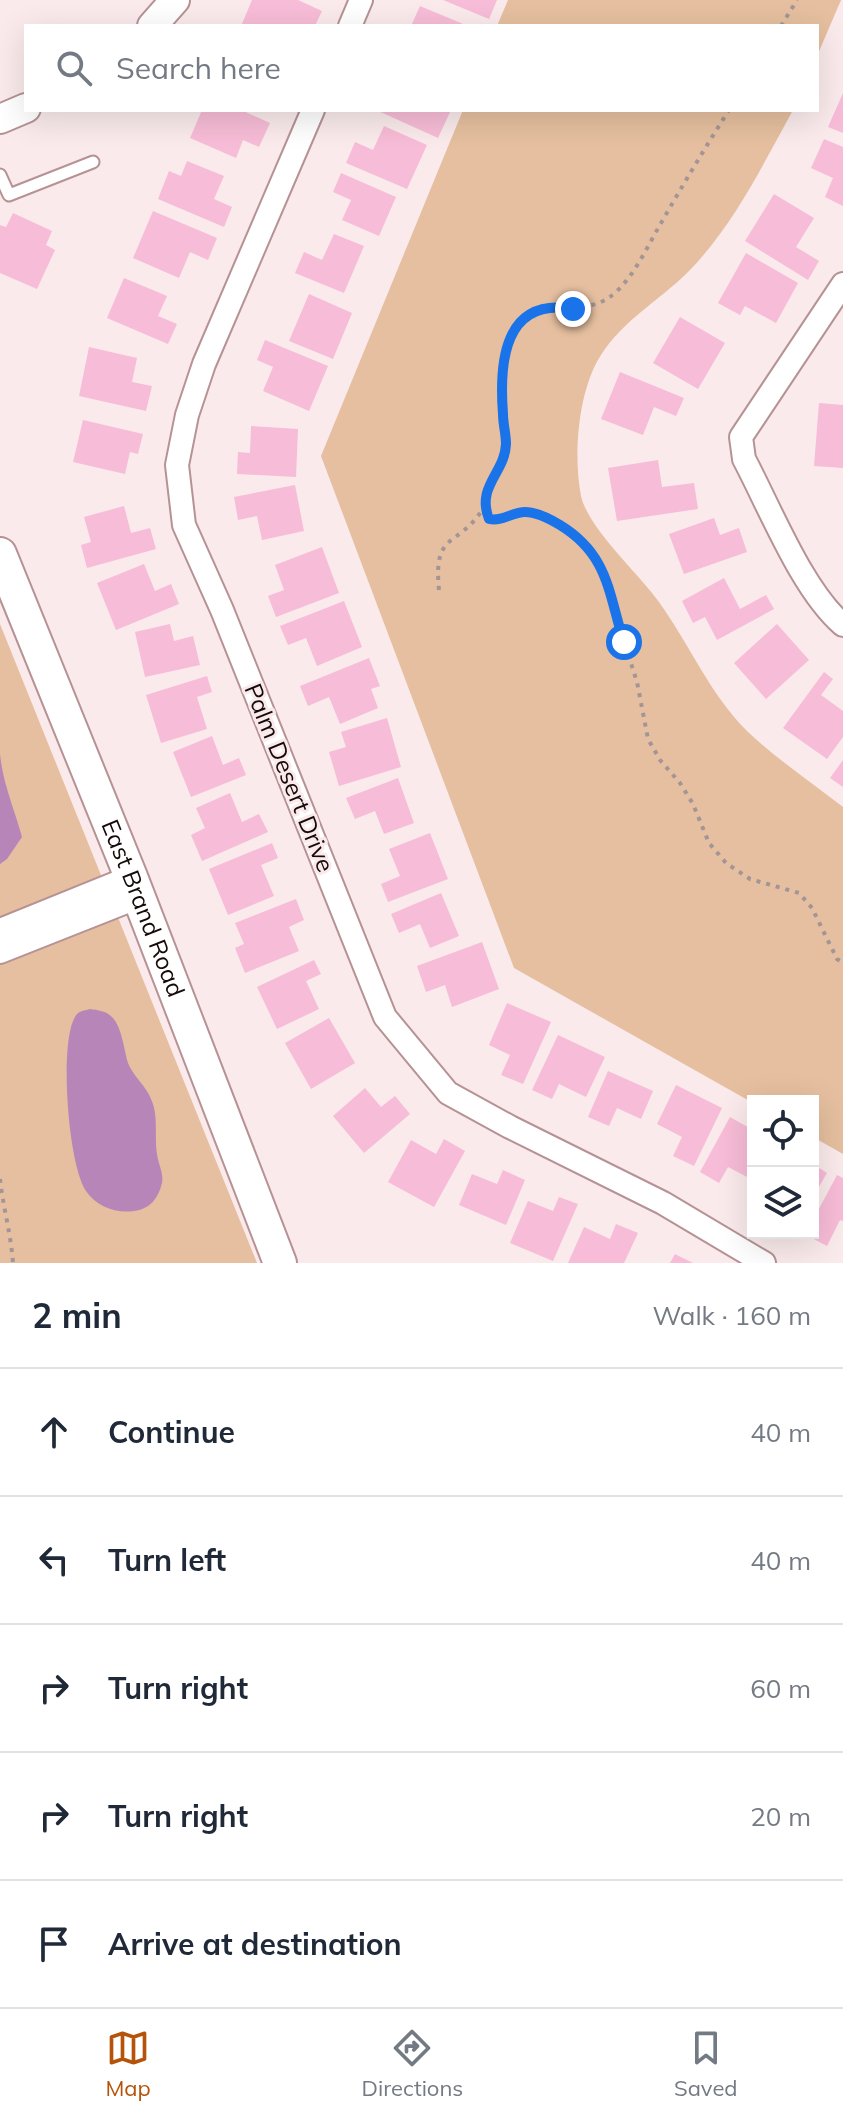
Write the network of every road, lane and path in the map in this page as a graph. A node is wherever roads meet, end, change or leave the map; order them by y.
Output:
1 (175, 0) edge
2 (361, 0) edge
3 (797, 0) edge
4 (154, 24) edge
5 (351, 24) edge
6 (782, 24) edge
7 (24, 109) edge
8 (312, 112) edge
9 (728, 112) edge
10 (0, 119) edge
11 (93, 162) dead end
12 (0, 175) edge
13 (843, 284) edge
14 (484, 507) junction
15 (0, 554) edge
16 (439, 590) dead end
17 (843, 625) edge
18 (135, 887) junction
19 (0, 930) edge
20 (0, 952) edge
21 (843, 963) edge
22 (0, 1179) edge
23 (13, 1263) edge
24 (280, 1263) edge
25 (764, 1263) edge

1 - 4 street
2 - 5 street
3 - 6 path
7 - 10 street
8 - 25 street, Palm Desert Drive
9 - 14 path
11 - 12 lane
13 - 17 street
14 - 16 path
14 - 21 path
15 - 18 main road, East Brand Road
18 - 19 street
18 - 20 street
18 - 24 main road, East Brand Road
22 - 23 path

